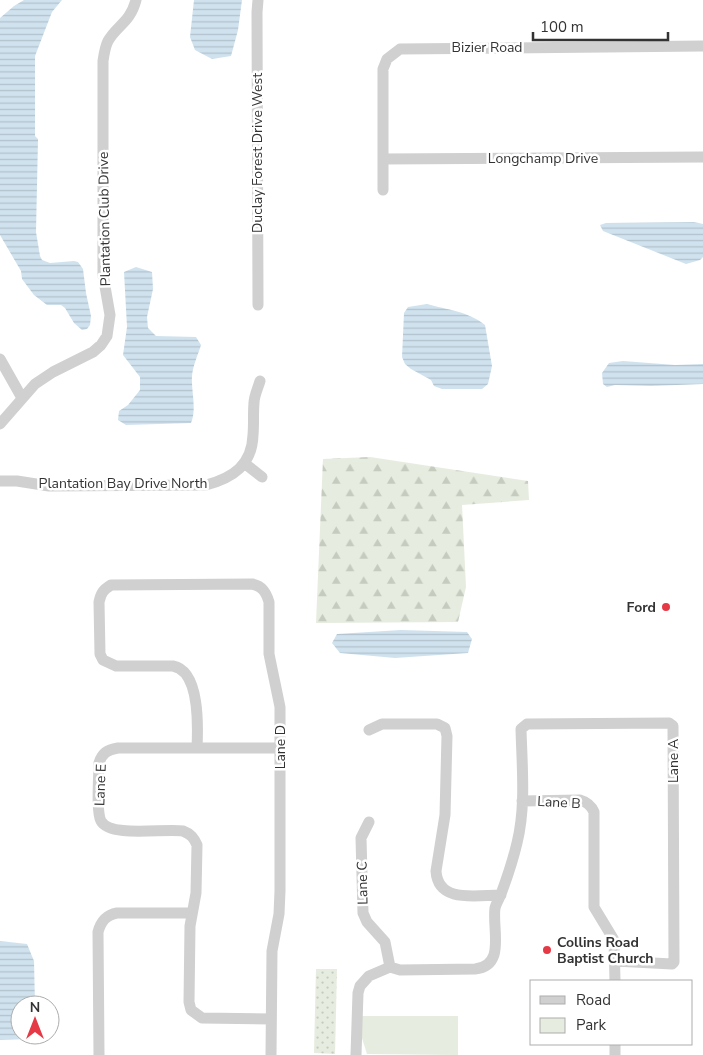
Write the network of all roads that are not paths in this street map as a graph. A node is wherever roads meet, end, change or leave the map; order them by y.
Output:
1 (136, 0) edge
2 (258, 0) edge
3 (703, 46) edge
4 (703, 157) edge
5 (383, 159) junction
6 (383, 190) dead end
7 (258, 306) dead end
8 (0, 359) edge
9 (260, 380) dead end
10 (22, 398) junction
11 (0, 424) edge
12 (244, 463) junction
13 (262, 476) dead end
14 (0, 481) edge
15 (368, 730) dead end
16 (197, 748) junction
17 (280, 748) junction
18 (522, 801) junction
19 (369, 822) dead end
20 (501, 895) junction
21 (191, 913) junction
22 (615, 961) junction
23 (390, 967) junction
24 (615, 980) edge
25 (271, 1019) junction
26 (99, 1055) edge
27 (271, 1055) edge
28 (356, 1055) edge

1 - 10 street, Plantation Club Drive
2 - 7 street, Duclay Forest Drive West
3 - 5 street, Bizier Road
4 - 5 street, Longchamp Drive
5 - 6 street
8 - 10 street
9 - 12 street, Plantation Bay Drive North
10 - 11 street, Plantation Club Drive
12 - 13 street
12 - 14 street, Plantation Bay Drive North
15 - 20 street
16 - 17 street
16 - 17 street, Lane D
16 - 21 street, Lane E
17 - 25 street, Lane D
18 - 20 street, Lane B
18 - 22 street, Lane B
18 - 22 street, Lane A
19 - 23 street, Lane C
20 - 23 street, Lane B
21 - 25 street
21 - 26 street
22 - 24 street
23 - 28 street
25 - 27 street, Lane D

